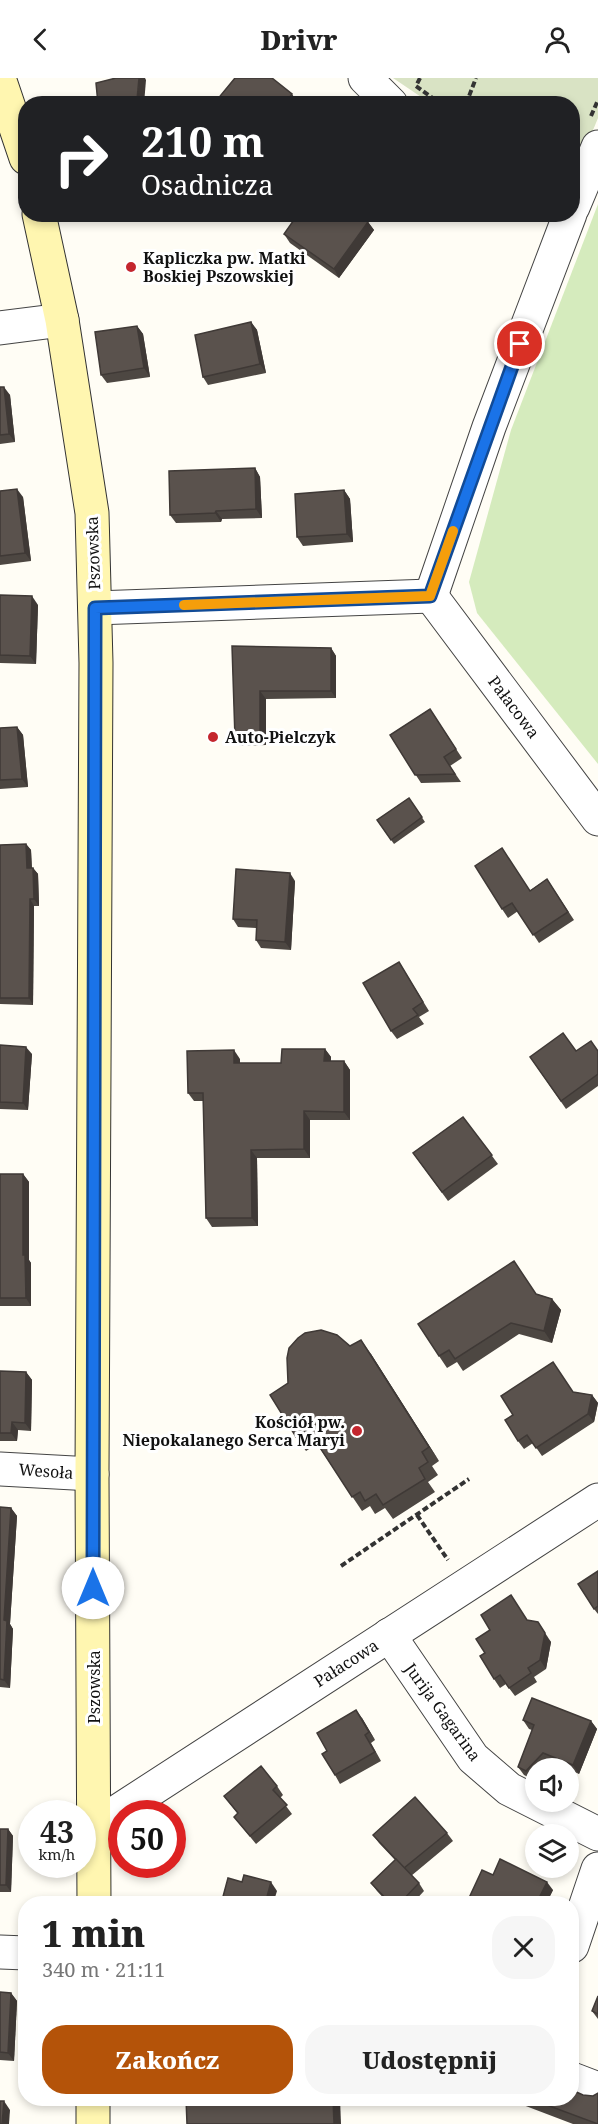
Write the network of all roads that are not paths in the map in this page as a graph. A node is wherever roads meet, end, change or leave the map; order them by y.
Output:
1 (364, 78) edge
2 (0, 81) edge
3 (383, 96) edge
4 (18, 134) edge
5 (598, 147) edge
6 (580, 186) edge
7 (41, 222) edge
8 (564, 222) edge
9 (62, 320) junction
10 (0, 328) edge
11 (430, 596) junction
12 (95, 608) junction
13 (598, 819) edge
14 (0, 1468) edge
15 (92, 1474) junction
16 (598, 1500) edge
17 (389, 1635) junction
18 (94, 1800) edge
19 (96, 1825) edge
20 (598, 1834) edge
21 (598, 1869) edge
22 (94, 1878) edge
23 (94, 1896) edge
24 (579, 1925) edge
25 (0, 1952) edge
26 (18, 1953) edge
27 (579, 2082) edge
28 (598, 2089) edge
29 (93, 2106) edge
30 (93, 2124) edge

1 - 3 street
2 - 4 main road
5 - 6 street
7 - 9 main road, Pszowska
8 - 11 street
9 - 10 street
9 - 12 main road, Pszowska
11 - 12 street
11 - 13 street, Pałacowa
12 - 15 main road, Pszowska
14 - 15 street, Wesoła
15 - 18 main road, Pszowska
16 - 17 street, Pałacowa
17 - 19 street, Pałacowa
17 - 20 street, Jurija Gagarina
21 - 24 street
22 - 23 main road, Pszowska
25 - 26 street
27 - 28 street
29 - 30 main road

